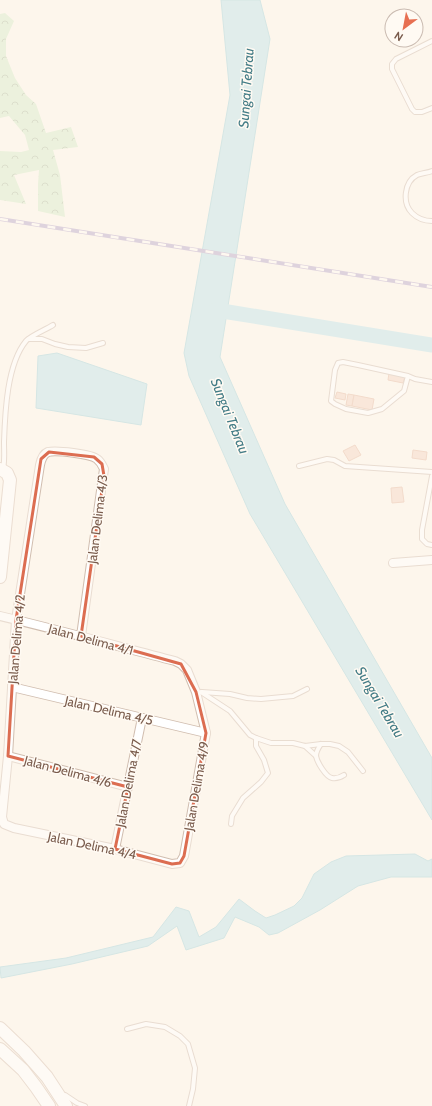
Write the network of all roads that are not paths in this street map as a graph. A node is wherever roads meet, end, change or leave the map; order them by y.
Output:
1 (432, 41) edge
2 (432, 108) edge
3 (432, 171) edge
4 (432, 221) edge
5 (53, 325) dead end
6 (27, 339) junction
7 (103, 343) dead end
8 (408, 376) junction
9 (432, 382) edge
10 (43, 456) joint
11 (299, 466) dead end
12 (1, 469) edge
13 (432, 472) edge
14 (432, 476) edge
15 (432, 545) edge
16 (432, 560) edge
17 (393, 563) dead end
18 (0, 577) edge
19 (0, 616) edge
20 (16, 620) junction
21 (81, 636) junction
22 (181, 664) joint
23 (12, 687) junction
24 (306, 689) dead end
25 (199, 692) junction
26 (142, 718) junction
27 (206, 733) junction
28 (256, 738) junction
29 (321, 744) junction
30 (305, 746) junction
31 (8, 756) junction
32 (316, 756) junction
33 (363, 771) dead end
34 (344, 775) dead end
35 (128, 787) junction
36 (4, 824) joint
37 (231, 824) dead end
38 (115, 849) junction
39 (180, 863) joint
40 (0, 1028) edge
41 (127, 1029) dead end
42 (3, 1053) edge
43 (53, 1086) junction
44 (49, 1106) edge
45 (66, 1106) edge
46 (85, 1106) edge
47 (188, 1106) edge

1 - 2 lane
3 - 4 lane
5 - 6 lane
6 - 7 lane
6 - 12 lane
8 - 8 lane
8 - 9 lane
10 - 20 street, Jalan Delima 4/2
10 - 21 street, Jalan Delima 4/3
11 - 13 lane
12 - 18 main road
14 - 15 lane
16 - 17 street
19 - 20 street, Jalan Delima 4/1
20 - 21 street, Jalan Delima 4/1
20 - 23 street, Jalan Delima 4/2
21 - 22 street, Jalan Delima 4/1
22 - 25 street, Jalan Delima 4/9
23 - 26 street, Jalan Delima 4/5
23 - 31 street, Jalan Delima 4/2
24 - 25 lane
25 - 27 street, Jalan Delima 4/9
25 - 28 lane
26 - 27 street, Jalan Delima 4/5
26 - 35 street, Jalan Delima 4/7
27 - 39 street, Jalan Delima 4/9
28 - 30 lane
28 - 37 lane
29 - 30 lane
29 - 32 lane
29 - 33 lane
30 - 32 lane
31 - 35 street, Jalan Delima 4/6
31 - 36 street, Jalan Delima 4/2
32 - 34 lane
35 - 38 street, Jalan Delima 4/7
36 - 38 street, Jalan Delima 4/4
38 - 39 street, Jalan Delima 4/4
40 - 43 main road
41 - 47 lane
42 - 44 main road
43 - 45 main road
43 - 46 lane

